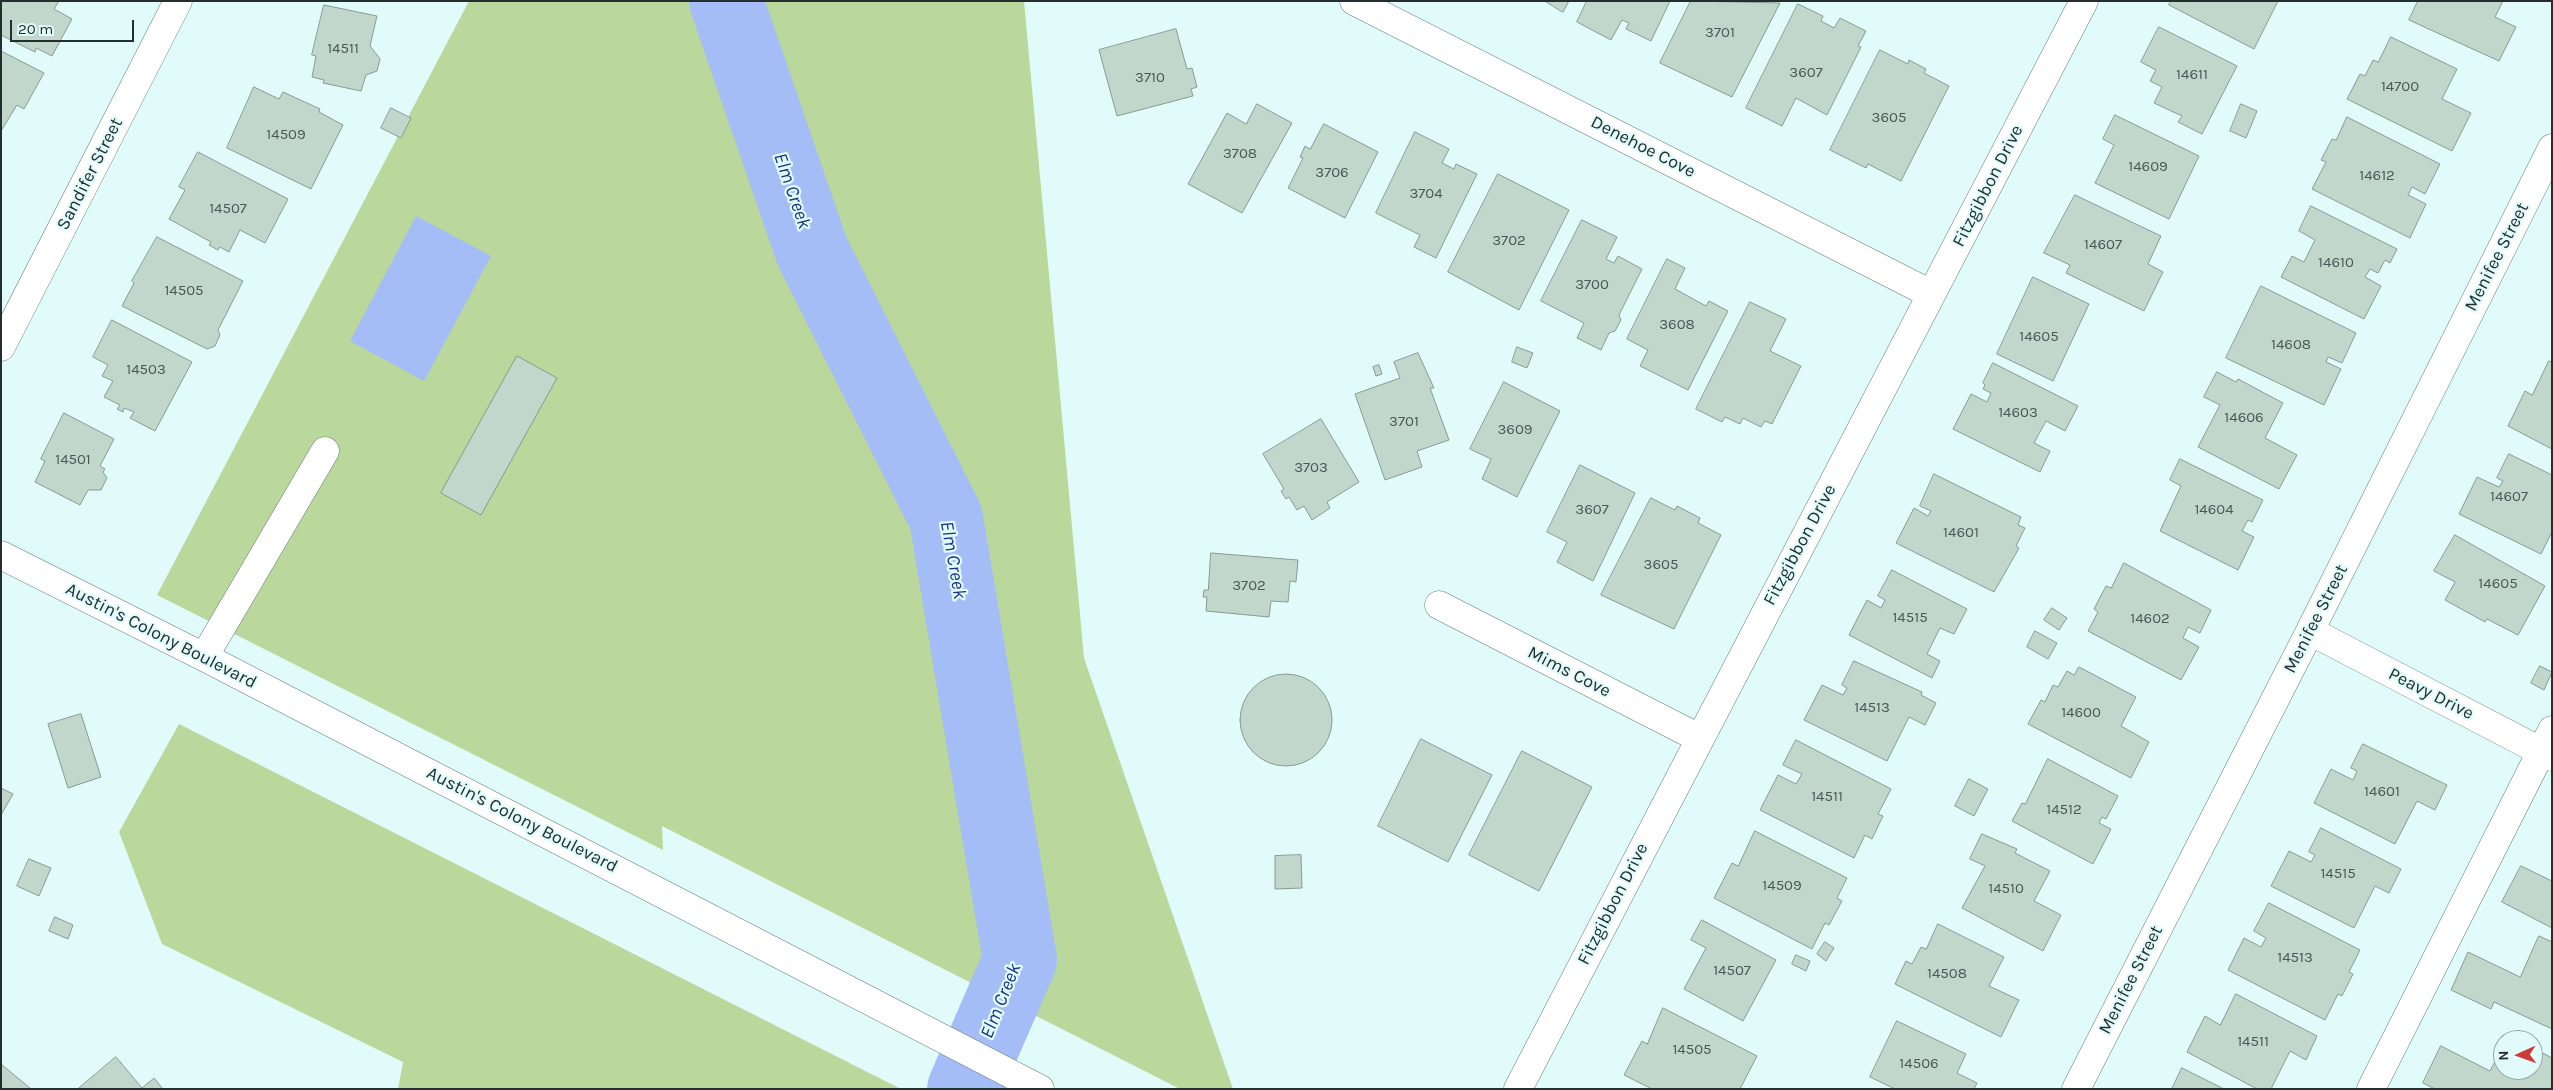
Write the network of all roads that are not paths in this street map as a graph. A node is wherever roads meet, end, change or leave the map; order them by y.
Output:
1 (178, 1) edge
2 (1354, 1) edge
3 (2084, 1) edge
4 (2552, 148) edge
5 (1931, 294) junction
6 (1, 347) edge
7 (325, 451) dead end
8 (1, 555) edge
9 (1439, 605) dead end
10 (2310, 631) junction
11 (204, 657) junction
12 (1699, 738) junction
13 (2548, 746) edge
14 (1040, 1089) edge
15 (1518, 1089) edge
16 (2076, 1089) edge
17 (2371, 1089) edge

1 - 6 street, Sandifer Street
2 - 5 street, Denehoe Cove
3 - 5 street, Fitzgibbon Drive
4 - 10 street, Menifee Street
5 - 12 street, Fitzgibbon Drive
7 - 11 street
8 - 11 street, Austin's Colony Boulevard
9 - 12 street, Mims Cove
10 - 13 street, Peavy Drive
10 - 16 street, Menifee Street
11 - 14 street, Austin's Colony Boulevard
12 - 15 street, Fitzgibbon Drive
13 - 17 street

